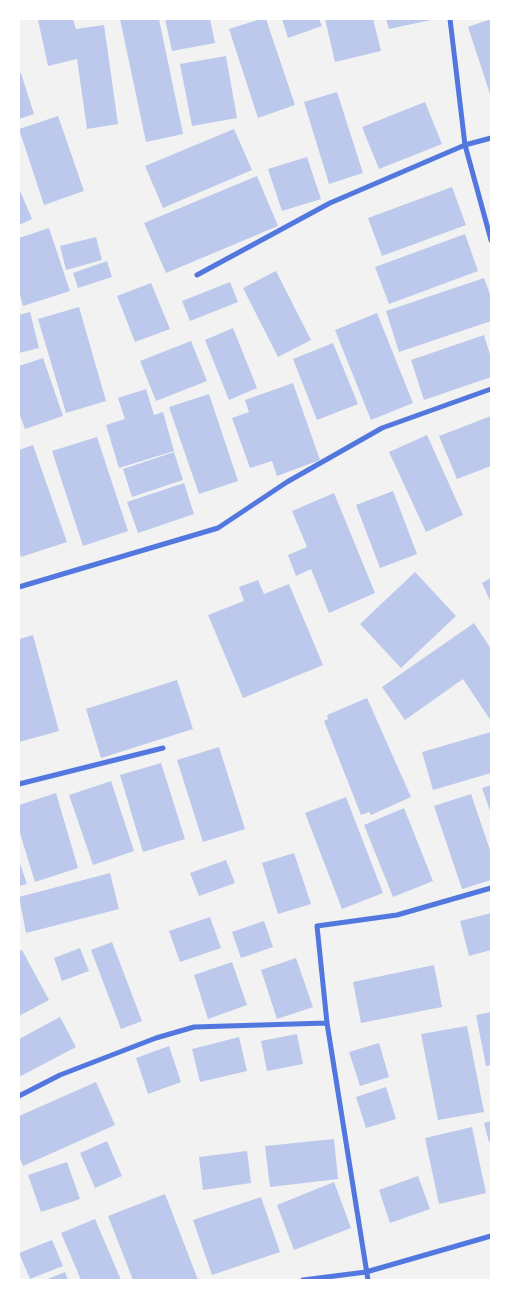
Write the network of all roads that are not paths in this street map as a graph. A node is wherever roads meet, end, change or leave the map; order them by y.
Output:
1 (450, 19) edge
2 (491, 138) edge
3 (465, 145) junction
4 (491, 240) edge
5 (197, 275) dead end
6 (491, 389) edge
7 (19, 587) edge
8 (163, 748) dead end
9 (19, 784) edge
10 (491, 888) edge
11 (326, 1023) junction
12 (19, 1096) edge
13 (491, 1236) edge
14 (366, 1272) junction
15 (303, 1280) edge
16 (368, 1280) edge

1 - 3 street
2 - 3 street
3 - 4 street
3 - 5 street
6 - 7 street
8 - 9 street
10 - 11 street
11 - 12 street
11 - 14 street
13 - 14 street
14 - 15 street
14 - 16 street

